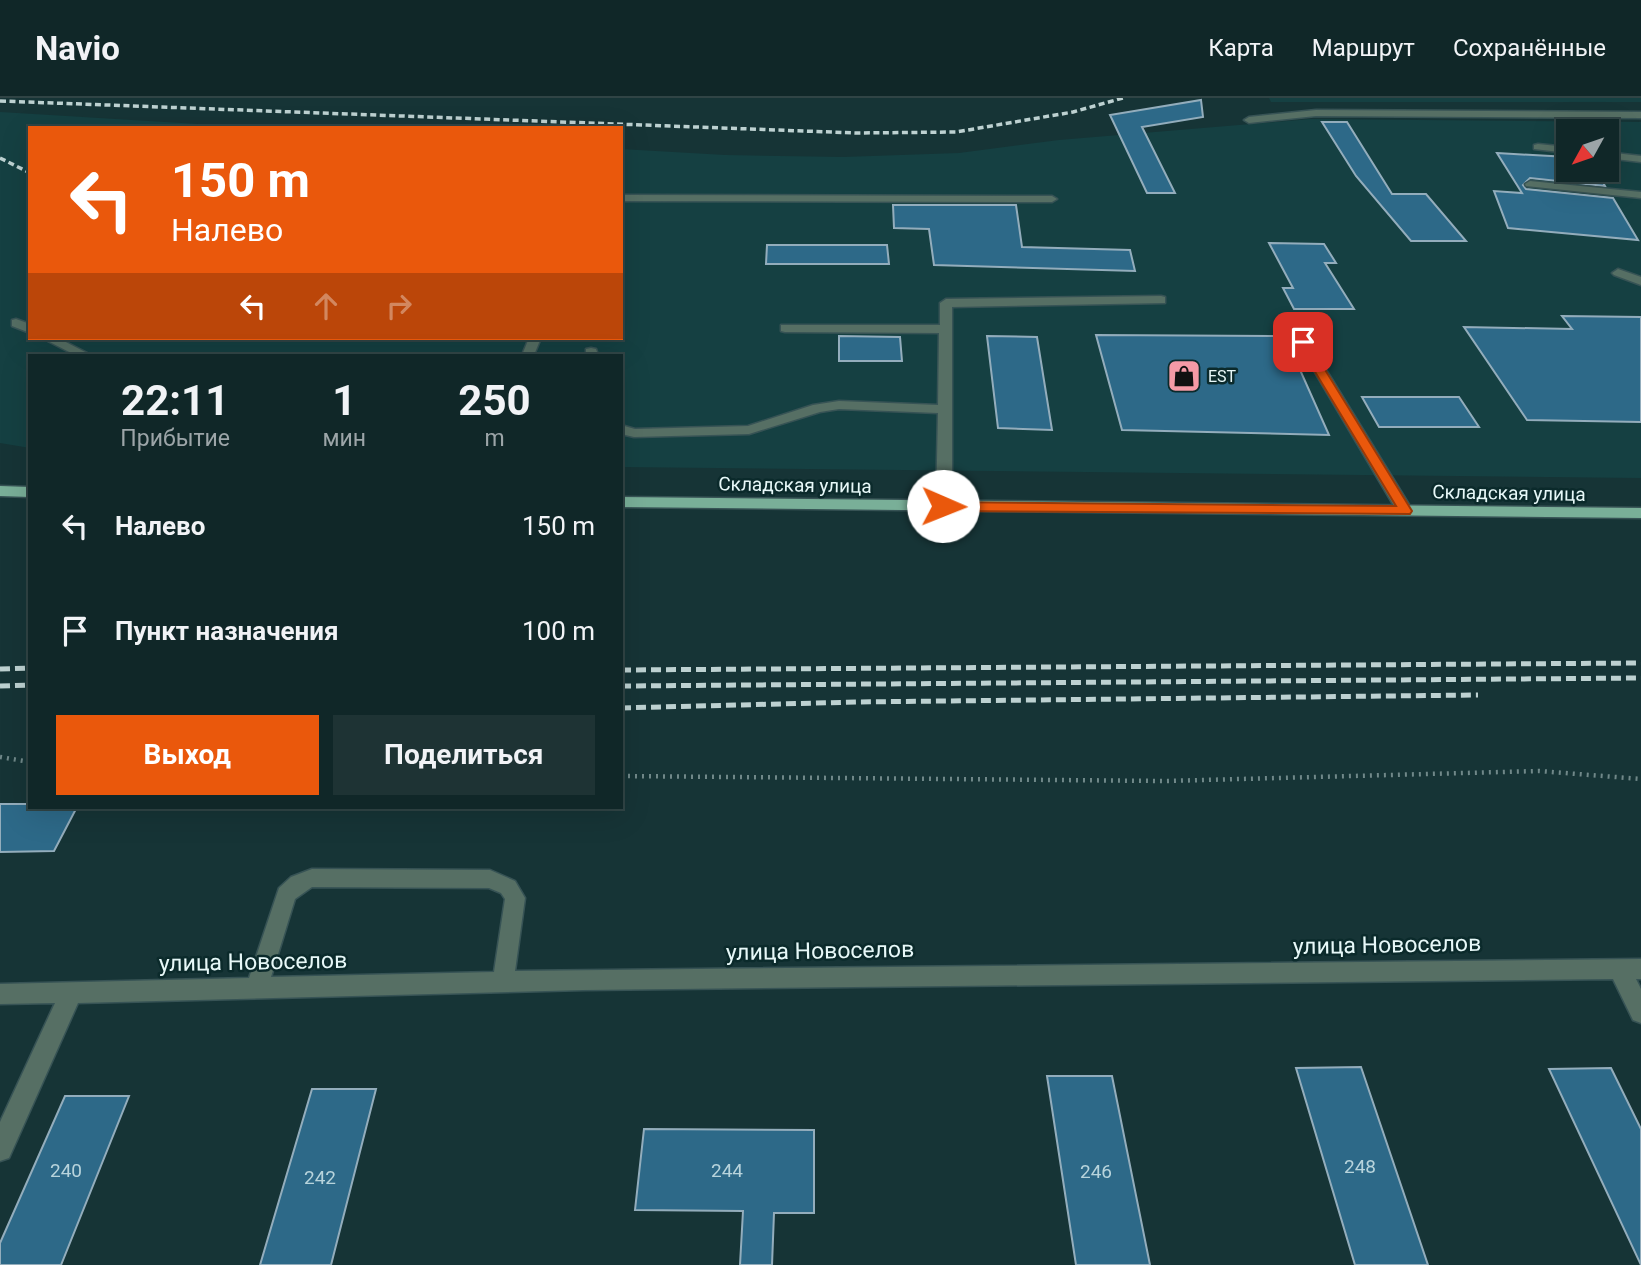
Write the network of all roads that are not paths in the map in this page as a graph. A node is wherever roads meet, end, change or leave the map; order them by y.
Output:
1 (1641, 115) edge
2 (1249, 120) dead end
3 (1538, 147) dead end
4 (1556, 149) edge
5 (1619, 156) edge
6 (1641, 159) edge
7 (1530, 184) dead end
8 (1641, 195) edge
9 (623, 198) edge
10 (1052, 199) dead end
11 (1618, 273) dead end
12 (1641, 281) edge
13 (1161, 300) dead end
14 (16, 323) dead end
15 (28, 328) edge
16 (785, 328) dead end
17 (946, 329) junction
18 (52, 340) edge
19 (1303, 342) dead end
20 (83, 354) edge
21 (944, 409) junction
22 (623, 430) edge
23 (0, 491) edge
24 (28, 492) edge
25 (623, 502) edge
26 (943, 506) junction
27 (1405, 511) junction
28 (1641, 513) edge
29 (1619, 969) junction
30 (1641, 969) edge
31 (503, 982) junction
32 (257, 988) junction
33 (71, 993) junction
34 (0, 995) edge
35 (1641, 1013) edge
36 (0, 1149) edge

1 - 2 street
3 - 4 street
5 - 6 street
7 - 8 street
9 - 10 street
11 - 12 street
13 - 17 street
14 - 15 street
16 - 17 street
17 - 21 street
18 - 20 street
19 - 27 street
21 - 22 street
21 - 26 street
23 - 24 main road
25 - 26 main road, Складская улица
26 - 27 main road, Складская улица
27 - 28 main road, Складская улица
29 - 30 street, улица Новоселов
29 - 31 street, улица Новоселов
29 - 35 street
31 - 32 street, улица Новоселов
31 - 32 street
32 - 33 street, улица Новоселов
33 - 34 street, улица Новоселов
33 - 36 street

